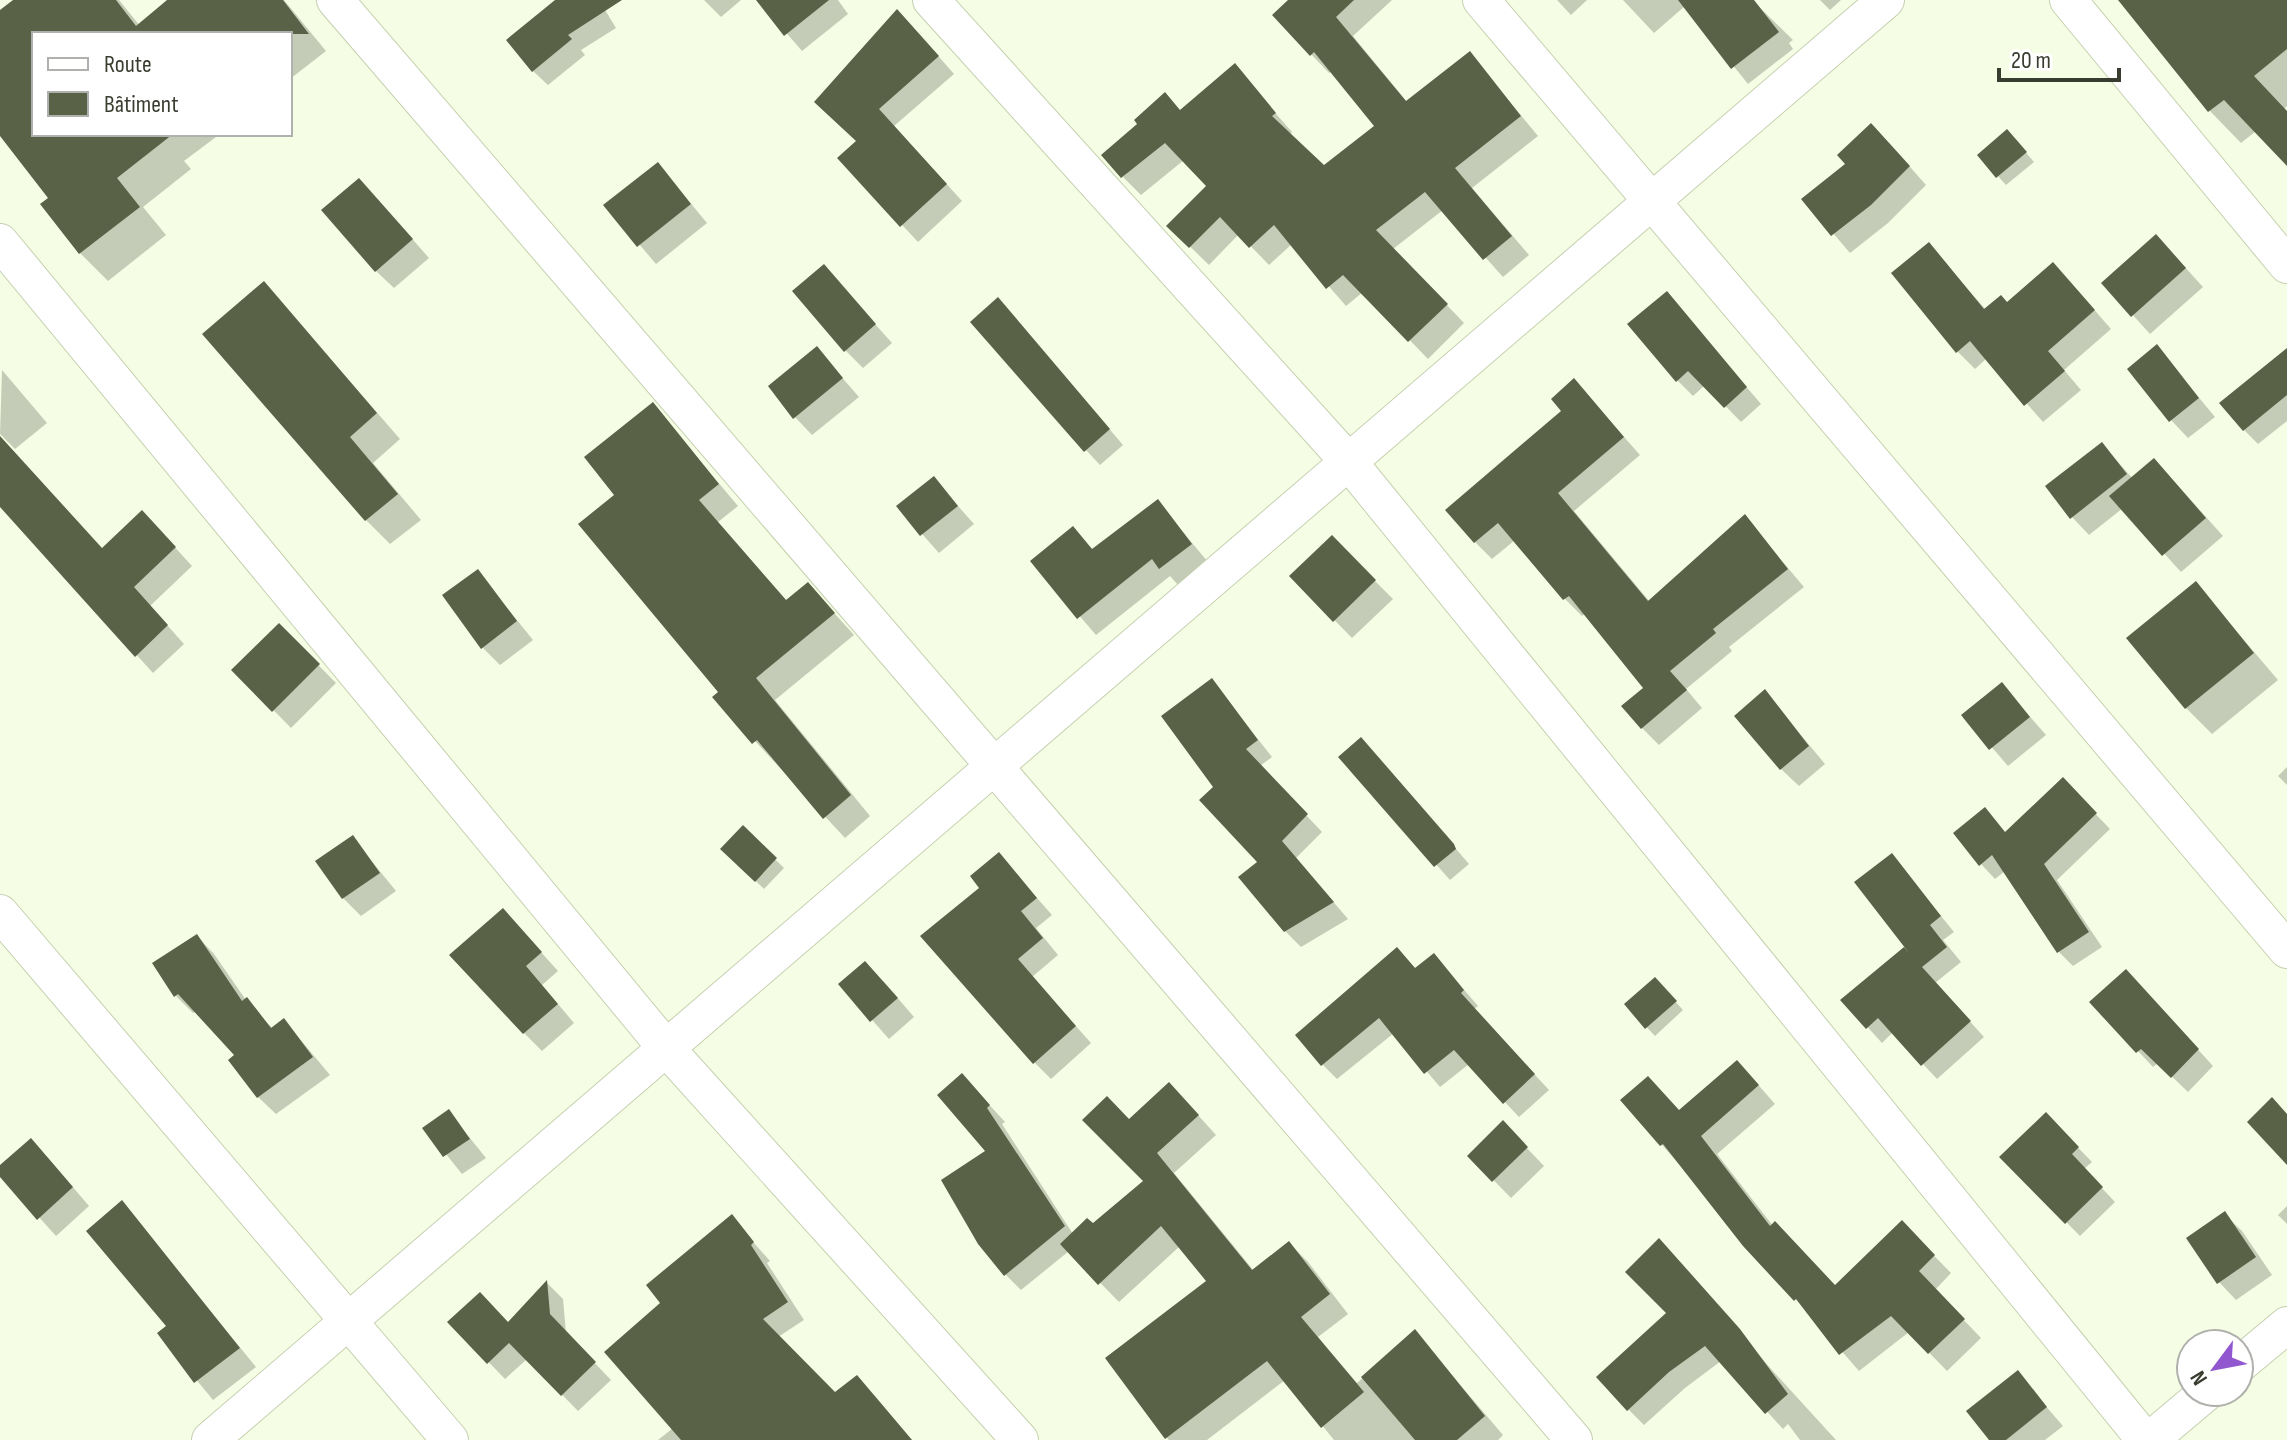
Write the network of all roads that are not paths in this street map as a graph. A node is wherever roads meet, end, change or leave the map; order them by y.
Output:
1 (335, 0) edge
2 (931, 0) edge
3 (1481, 0) edge
4 (1886, 0) edge
5 (2068, 0) edge
6 (1651, 202) junction
7 (0, 242) edge
8 (2287, 265) edge
9 (1348, 461) junction
10 (994, 766) junction
11 (0, 913) edge
12 (2287, 950) edge
13 (666, 1048) junction
14 (350, 1319) junction
15 (2287, 1325) edge
16 (2255, 1352) edge
17 (2187, 1408) edge
18 (210, 1440) edge
19 (450, 1440) edge
20 (1020, 1440) edge
21 (1574, 1440) edge
22 (2147, 1440) edge

1 - 10 street
2 - 9 street
3 - 6 street
4 - 6 street
5 - 8 street
6 - 9 street
6 - 12 street
7 - 13 street
9 - 10 street
9 - 22 street
10 - 13 street
10 - 21 street
11 - 14 street
13 - 14 street
13 - 20 street
14 - 18 street
14 - 19 street
15 - 16 street
17 - 22 street

